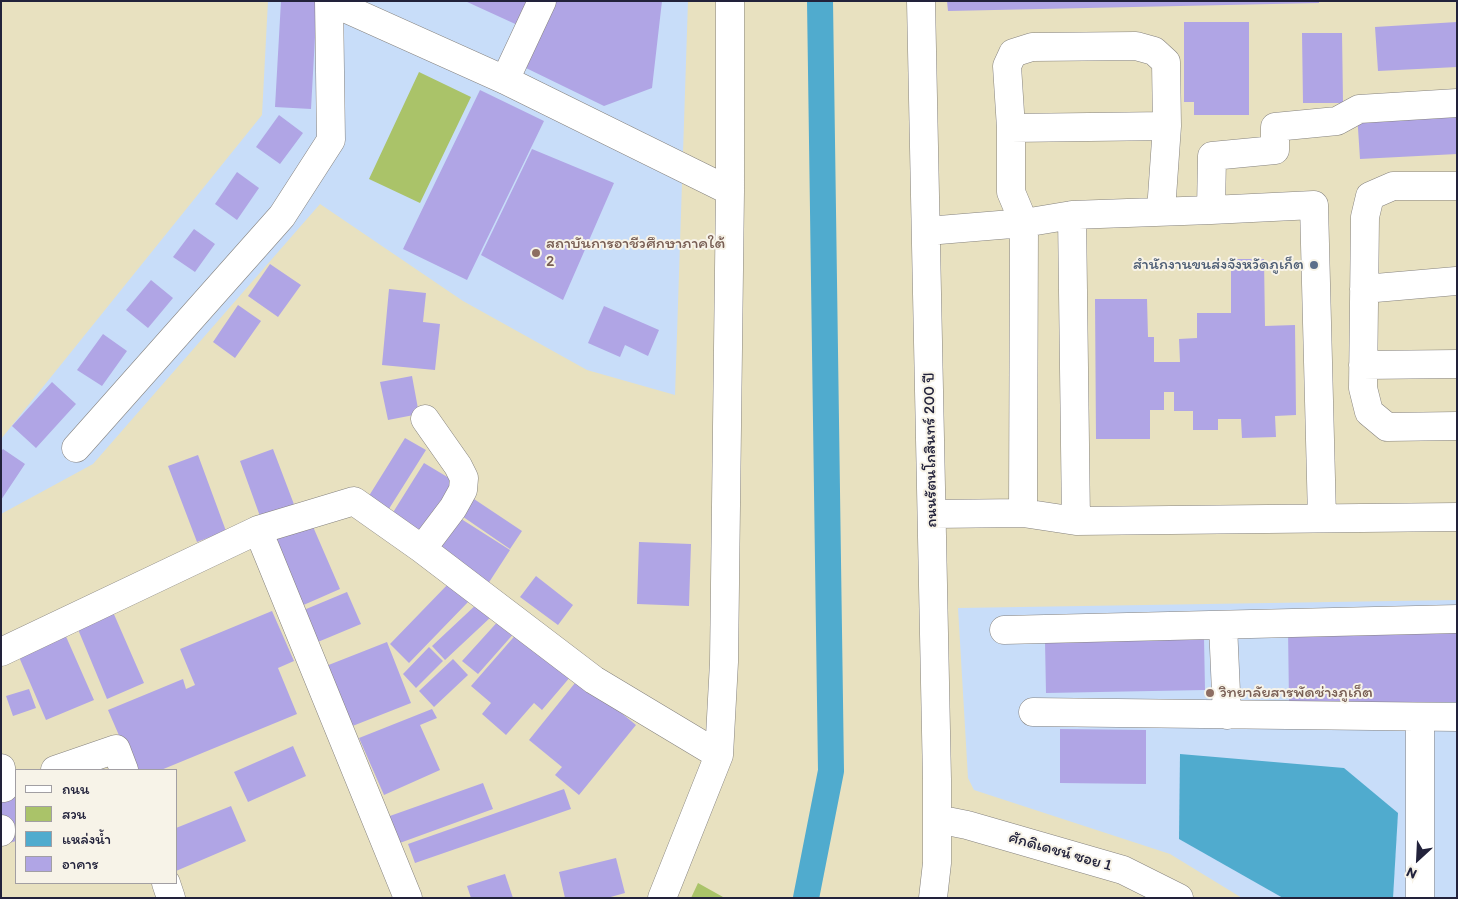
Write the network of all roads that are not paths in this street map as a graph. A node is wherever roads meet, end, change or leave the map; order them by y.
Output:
1 (329, 1) edge
2 (542, 1) edge
3 (730, 1) edge
4 (920, 1) edge
5 (505, 80) junction
6 (1457, 103) edge
7 (1167, 126) junction
8 (1011, 128) junction
9 (1457, 186) edge
10 (730, 191) junction
11 (1211, 210) junction
12 (1161, 211) junction
13 (1072, 214) junction
14 (1024, 224) junction
15 (926, 231) junction
16 (1457, 281) edge
17 (1364, 288) junction
18 (1457, 298) edge
19 (1457, 364) edge
20 (1363, 365) junction
21 (425, 419) dead end
22 (1457, 426) edge
23 (76, 448) dead end
24 (1024, 513) junction
25 (932, 514) junction
26 (1457, 517) edge
27 (1322, 518) junction
28 (1076, 521) junction
29 (258, 530) junction
30 (422, 549) junction
31 (1457, 619) edge
32 (1223, 625) junction
33 (1004, 630) dead end
34 (1, 652) edge
35 (1033, 712) dead end
36 (1227, 715) junction
37 (1457, 717) edge
38 (1420, 718) junction
39 (719, 755) junction
40 (58, 769) edge
41 (124, 769) edge
42 (937, 819) junction
43 (166, 884) edge
44 (171, 898) edge
45 (408, 898) edge
46 (662, 898) edge
47 (933, 898) edge
48 (1179, 898) edge
49 (1420, 898) edge

1 - 5 street
1 - 23 street
2 - 5 street
3 - 10 street
4 - 15 street, ถนนรัตนโกสินทร์ 200 ปี
5 - 10 street
6 - 11 street
7 - 8 street
7 - 8 street
7 - 12 street
8 - 14 street
9 - 17 street
10 - 39 street
11 - 12 street
11 - 27 street
12 - 13 street
13 - 14 street
13 - 28 street
14 - 15 street
14 - 24 street
15 - 25 street, ถนนรัตนโกสินทร์ 200 ปี
16 - 17 street
16 - 18 street
17 - 20 street
19 - 20 street
20 - 22 street
21 - 30 street
24 - 25 street
24 - 28 street
25 - 42 street, ถนนรัตนโกสินทร์ 200 ปี
26 - 27 street
27 - 28 street
29 - 30 street
29 - 34 street
29 - 45 street
30 - 39 street
31 - 32 street
32 - 33 street
32 - 36 street
35 - 36 street
36 - 38 street
37 - 38 street
38 - 49 street
39 - 46 street
40 - 41 street
42 - 47 street, ถนนรัตนโกสินทร์ 200 ปี
42 - 48 street, ศักดิเดชน์ ซอย 1
43 - 44 street

